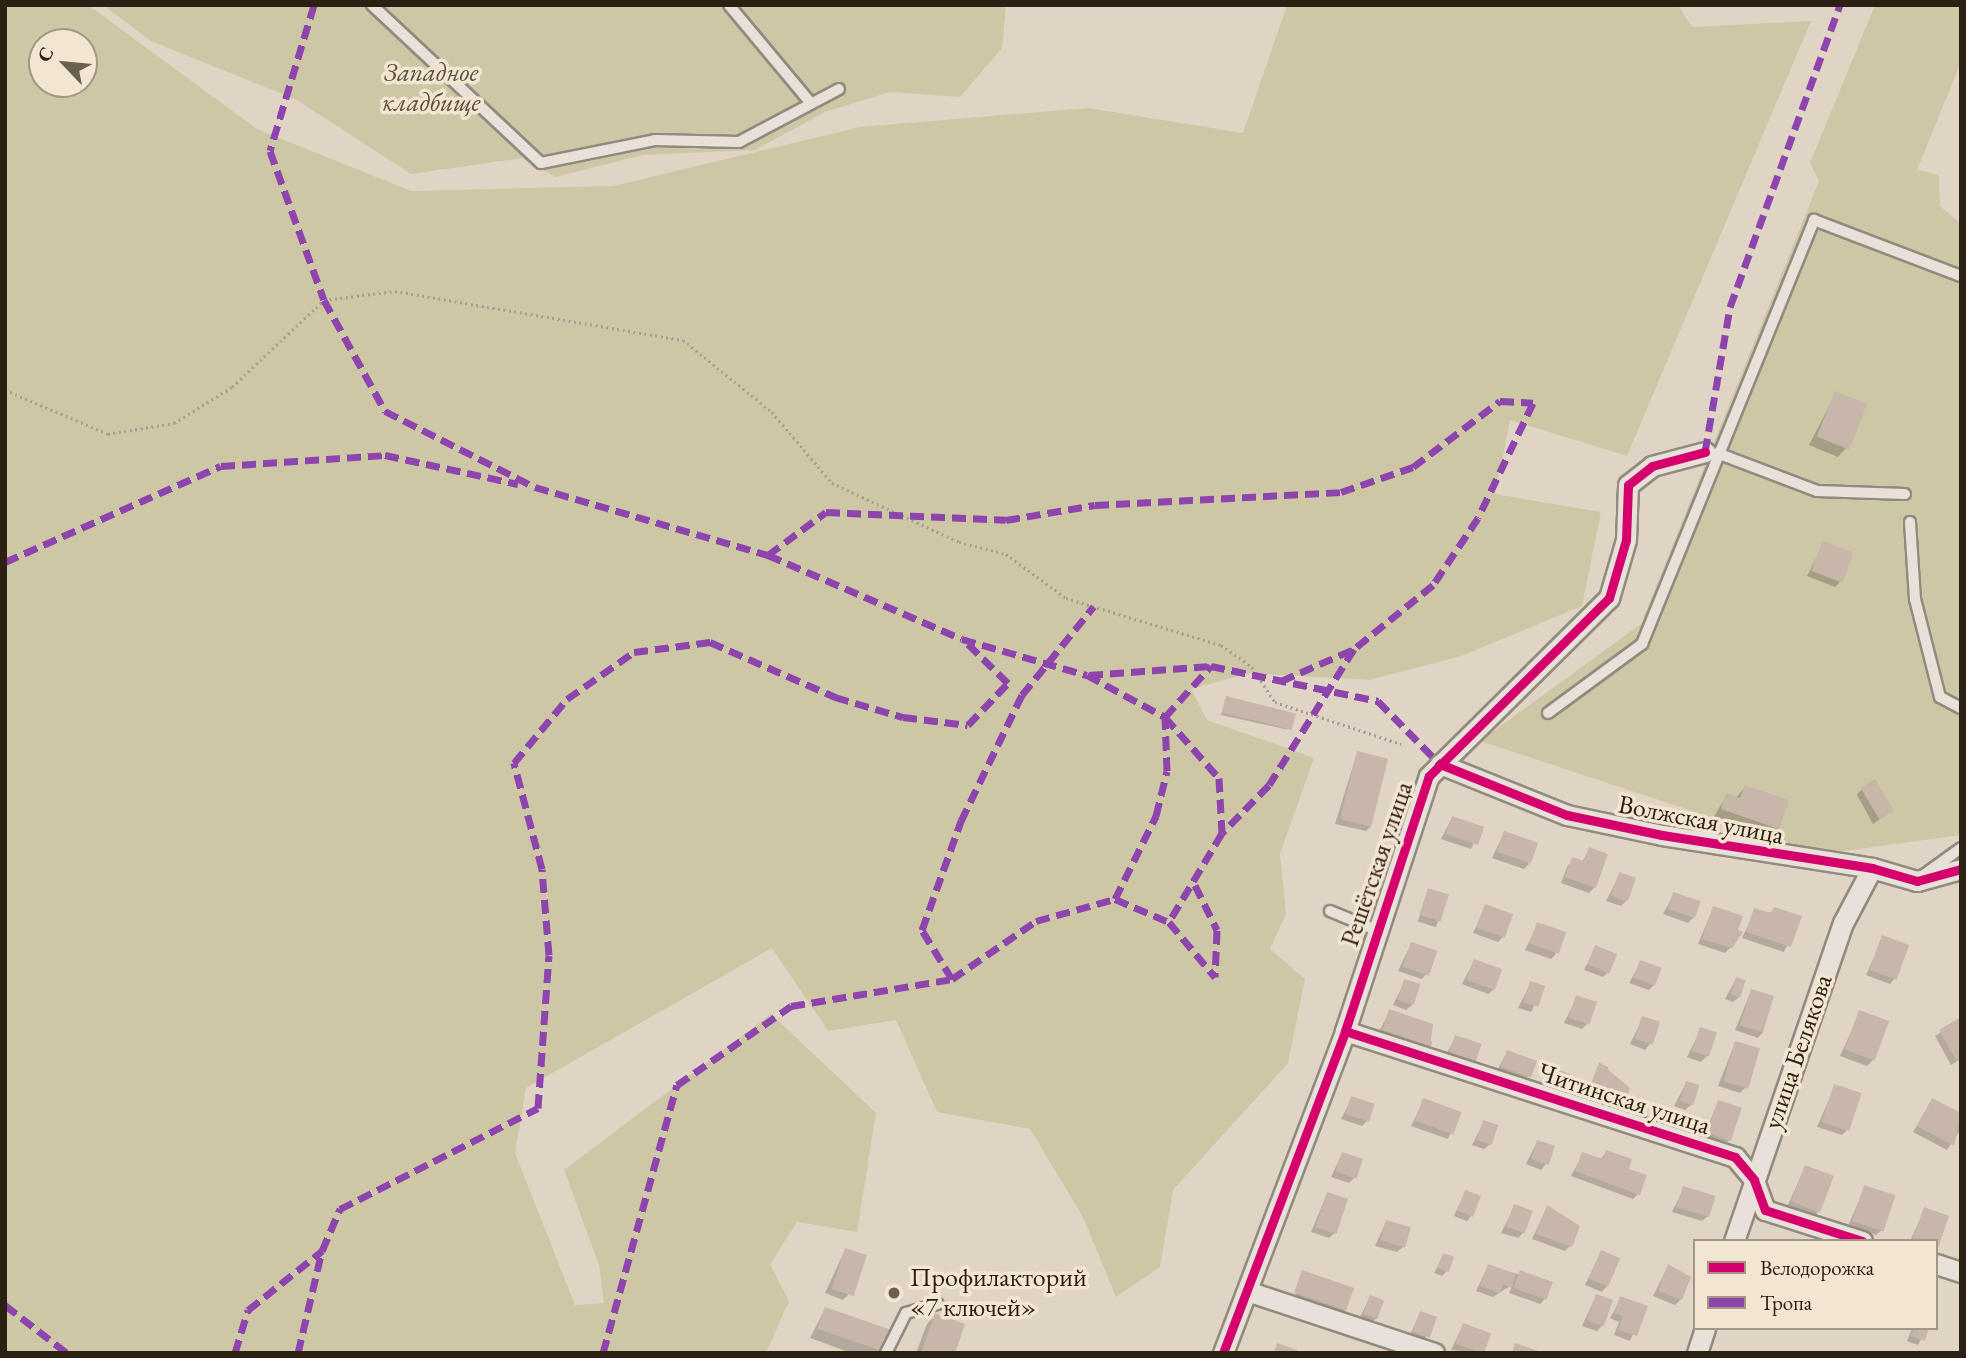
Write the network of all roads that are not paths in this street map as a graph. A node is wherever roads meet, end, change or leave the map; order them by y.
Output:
1 (372, 5) edge
2 (729, 5) edge
3 (839, 89) dead end
4 (809, 101) junction
5 (1961, 276) edge
6 (1714, 453) junction
7 (1905, 494) dead end
8 (1910, 522) dead end
9 (1961, 708) edge
10 (1548, 713) dead end
11 (1440, 764) junction
12 (1961, 848) edge
13 (1872, 867) junction
14 (1961, 869) edge
15 (1917, 881) junction
16 (1329, 911) dead end
17 (1376, 930) junction
18 (1345, 1031) junction
19 (1754, 1180) junction
20 (1735, 1239) edge
21 (1856, 1239) edge
22 (1938, 1265) edge
23 (1961, 1272) edge
24 (1250, 1292) junction
25 (937, 1304) dead end
26 (1704, 1330) edge
27 (886, 1353) edge
28 (1223, 1353) edge
29 (1434, 1353) edge
30 (1697, 1353) edge

1 - 4 lane
2 - 4 lane
3 - 4 lane
5 - 6 lane
6 - 7 lane
6 - 10 lane
6 - 11 street, Решётская улица
8 - 9 lane
11 - 13 street, Волжская улица
11 - 17 street, Решётская улица
12 - 15 lane
13 - 15 street, Волжская улица
13 - 19 street, улица Белякова
14 - 15 street
16 - 17 lane
17 - 18 street, Решётская улица
18 - 19 street, Читинская улица
18 - 24 street, Решётская улица
19 - 20 street, улица Белякова
19 - 21 street, Читинская улица
22 - 23 street
24 - 28 street, Решётская улица
24 - 29 street
25 - 27 lane
26 - 30 street

